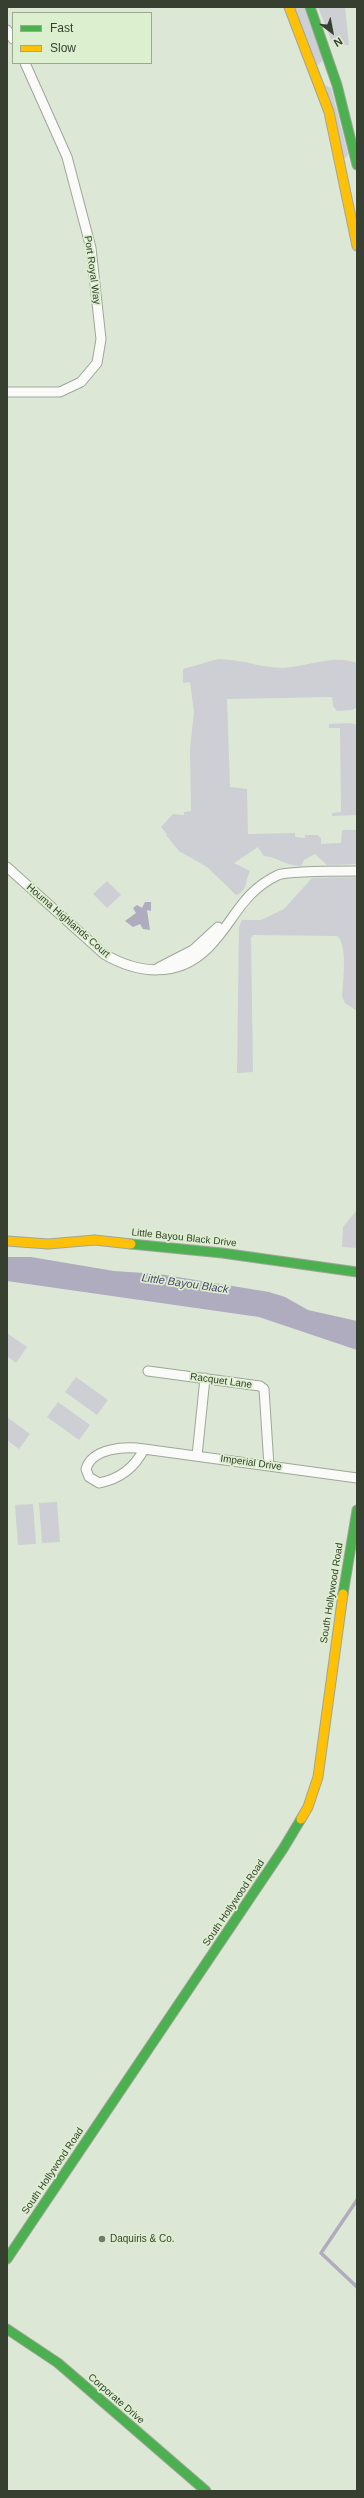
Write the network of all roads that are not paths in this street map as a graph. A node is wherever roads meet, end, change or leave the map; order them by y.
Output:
1 (289, 7) edge
2 (310, 7) edge
3 (25, 64) edge
4 (357, 165) edge
5 (357, 246) edge
6 (7, 392) edge
7 (7, 867) edge
8 (357, 871) edge
9 (7, 1241) edge
10 (357, 1272) edge
11 (148, 1370) dead end
12 (205, 1378) junction
13 (144, 1449) junction
14 (197, 1456) junction
15 (269, 1466) junction
16 (357, 1478) edge
17 (357, 1510) edge
18 (7, 2259) edge
19 (7, 2329) edge
20 (206, 2491) edge

1 - 5 main road
2 - 4 main road
3 - 6 street, Port Royal Way
7 - 8 street, Houma Highlands Court
9 - 10 main road, Little Bayou Black Drive
11 - 12 street, Racquet Lane
12 - 14 street
12 - 15 street, Racquet Lane
13 - 13 street, Imperial Drive
13 - 14 street, Imperial Drive
14 - 15 street, Imperial Drive
15 - 16 street, Imperial Drive
17 - 18 main road, South Hollywood Road
19 - 20 main road, Corporate Drive

